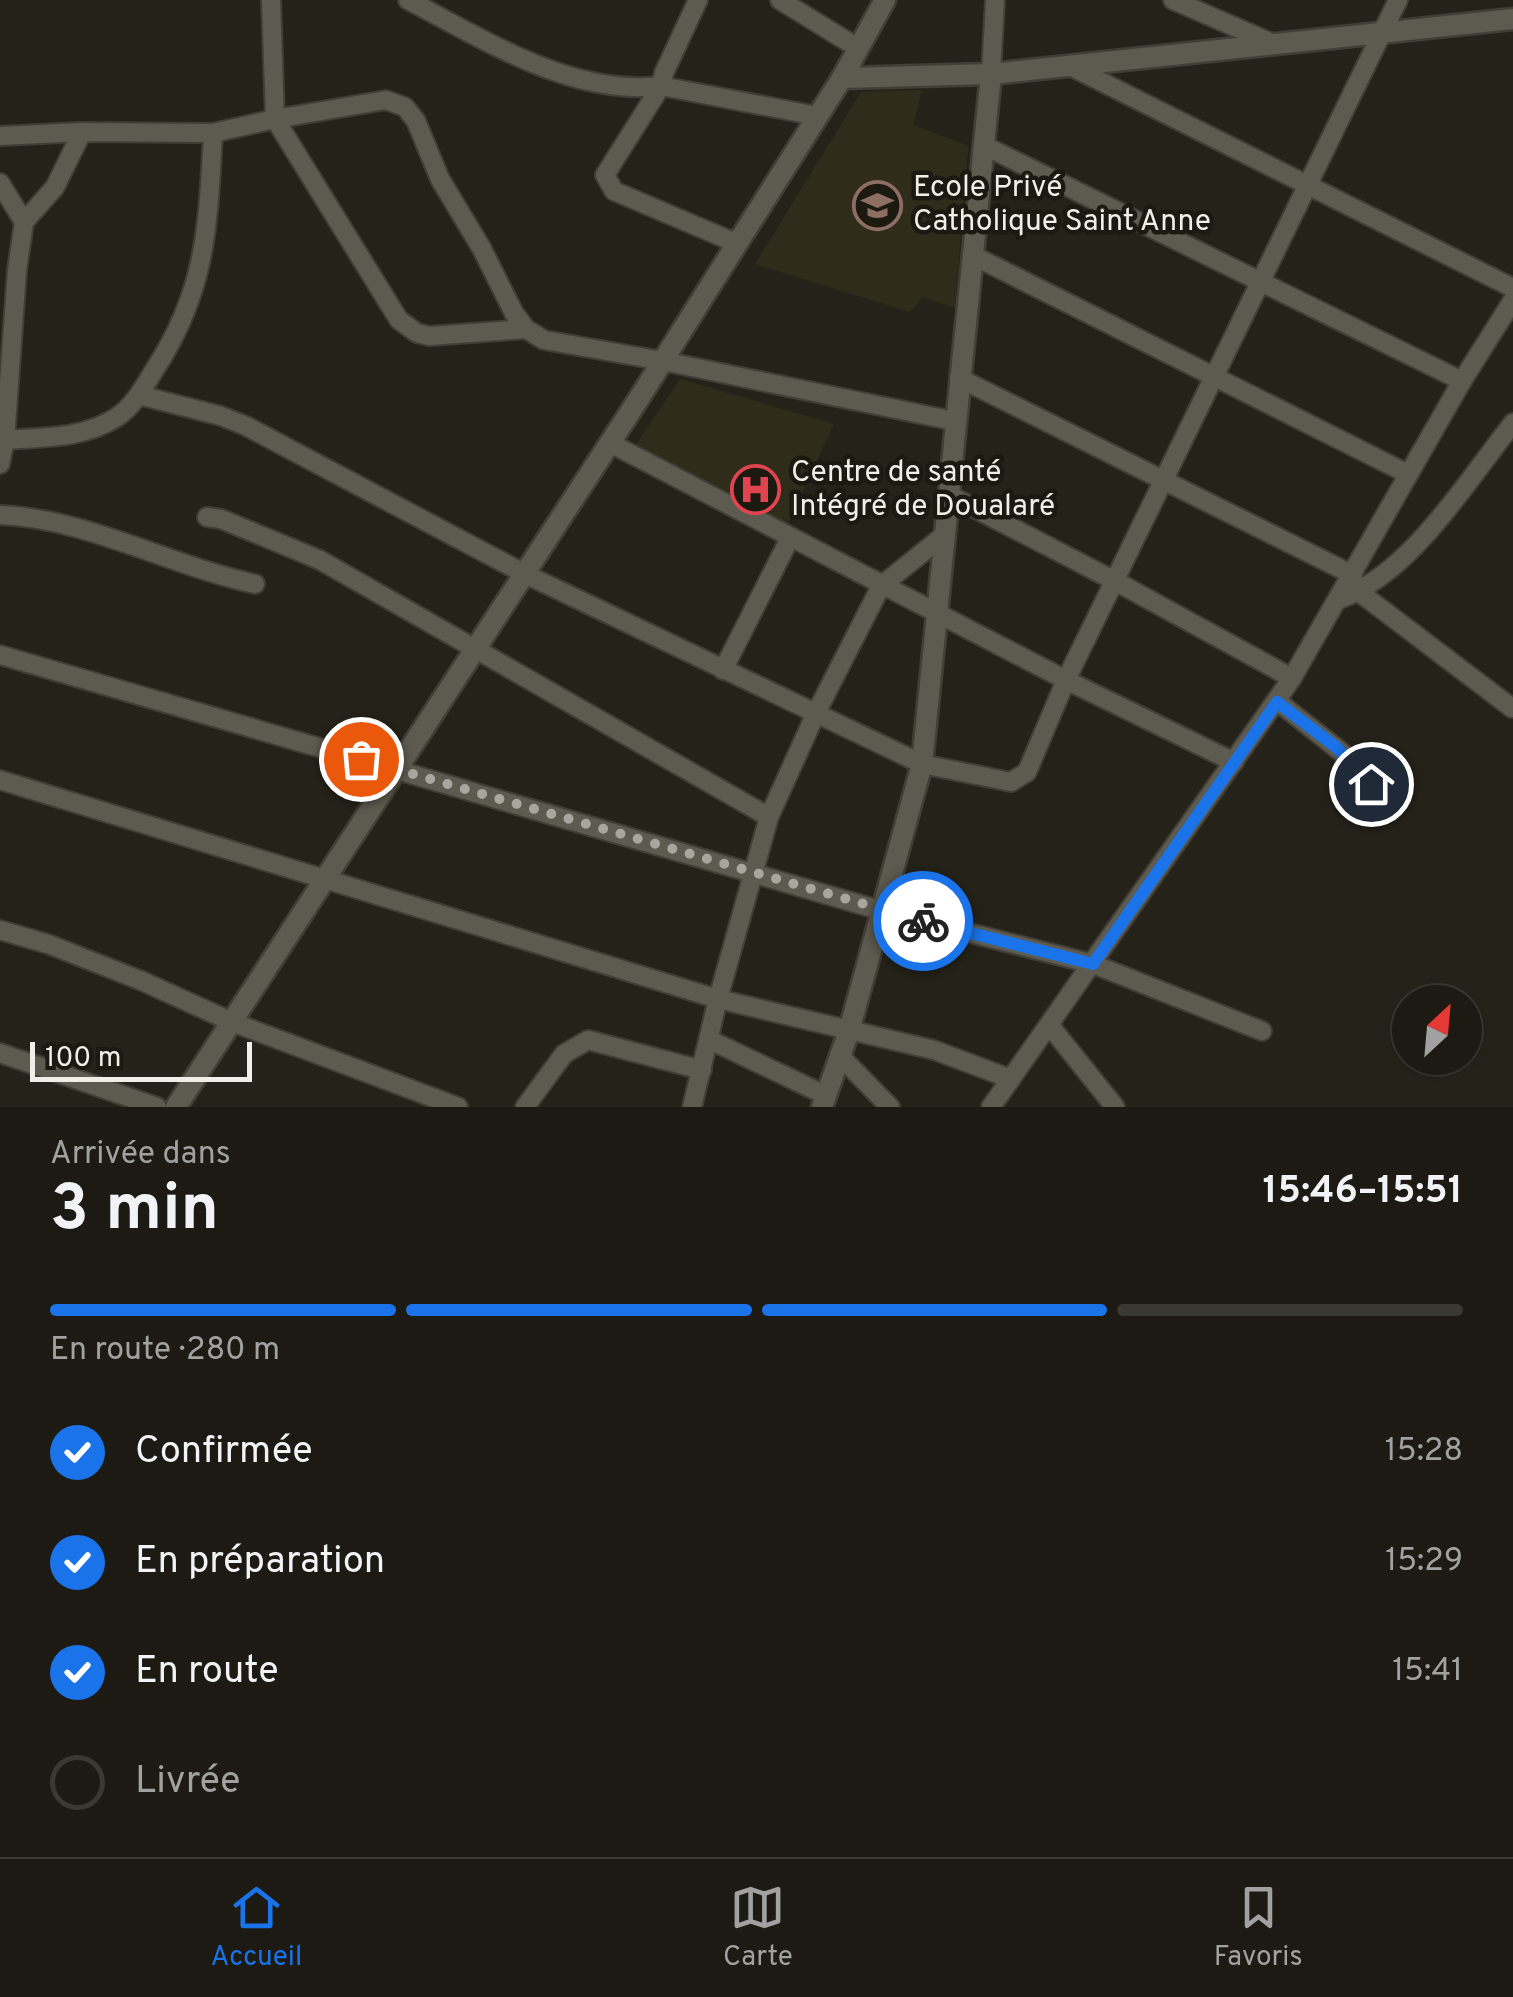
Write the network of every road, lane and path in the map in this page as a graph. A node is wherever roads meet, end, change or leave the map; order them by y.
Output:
1 (271, 0) edge
2 (408, 0) edge
3 (780, 0) edge
4 (885, 0) edge
5 (994, 0) edge
6 (1173, 0) edge
7 (1398, 0) edge
8 (694, 1) edge
9 (1513, 19) edge
10 (1382, 32) junction
11 (1274, 44) junction
12 (858, 48) junction
13 (1070, 66) junction
14 (991, 74) junction
15 (842, 78) junction
16 (662, 86) junction
17 (818, 116) junction
18 (275, 118) junction
19 (82, 132) junction
20 (212, 133) junction
21 (0, 136) edge
22 (983, 145) junction
23 (0, 183) edge
24 (1309, 186) junction
25 (24, 222) junction
26 (736, 243) junction
27 (972, 254) junction
28 (1261, 284) junction
29 (1513, 288) edge
30 (1513, 300) edge
31 (526, 328) junction
32 (663, 361) junction
33 (1216, 376) junction
34 (959, 378) junction
35 (1462, 381) junction
36 (139, 394) junction
37 (954, 421) junction
38 (1513, 423) edge
39 (4, 427) edge
40 (610, 443) junction
41 (0, 464) edge
42 (1408, 474) junction
43 (1166, 480) junction
44 (946, 494) junction
45 (0, 515) edge
46 (207, 517) dead end
47 (943, 536) junction
48 (790, 538) junction
49 (524, 574) junction
50 (1115, 581) junction
51 (255, 584) dead end
52 (1356, 584) junction
53 (881, 586) junction
54 (936, 612) junction
55 (474, 647) junction
56 (0, 655) edge
57 (723, 670) junction
58 (1292, 678) junction
59 (1066, 680) junction
60 (1277, 702) junction
61 (1512, 708) edge
62 (816, 713) junction
63 (1234, 762) junction
64 (922, 764) junction
65 (397, 769) junction
66 (0, 780) edge
67 (1392, 810) dead end
68 (769, 817) junction
69 (753, 873) junction
70 (325, 879) junction
71 (883, 911) junction
72 (0, 930) edge
73 (1093, 964) junction
74 (718, 999) junction
75 (232, 1022) junction
76 (1050, 1026) junction
77 (849, 1031) junction
78 (1262, 1031) dead end
79 (710, 1040) junction
80 (0, 1053) edge
81 (838, 1055) junction
82 (702, 1070) junction
83 (1011, 1079) junction
84 (824, 1101) edge
85 (157, 1107) edge
86 (176, 1107) edge
87 (458, 1107) edge
88 (525, 1107) edge
89 (692, 1107) edge
90 (890, 1107) edge
91 (991, 1107) edge
92 (1115, 1107) edge

1 - 18 street
2 - 16 street
3 - 12 street
4 - 12 street
5 - 14 street
6 - 11 street
7 - 10 street
8 - 16 street
9 - 10 street
10 - 11 street
10 - 24 street
11 - 13 street
12 - 15 street
13 - 14 street
13 - 24 street
14 - 15 street
14 - 22 street
15 - 17 street
16 - 17 street
16 - 26 street
17 - 26 street
18 - 20 street
18 - 31 street
18 - 31 street
19 - 20 street
19 - 21 street
19 - 25 street
20 - 36 street
22 - 27 street
22 - 28 street
23 - 25 street
24 - 28 street
24 - 29 street
25 - 39 street
26 - 32 street
27 - 33 street
27 - 34 street
28 - 33 street
28 - 35 street
30 - 35 street
31 - 32 street
32 - 37 street
32 - 40 street
33 - 42 street
33 - 43 street
34 - 37 street
34 - 43 street
35 - 42 street
36 - 39 street
36 - 49 street
37 - 44 street
38 - 52 street
39 - 41 street
40 - 48 street
40 - 49 street
42 - 52 street
43 - 50 street
43 - 52 street
44 - 47 street
44 - 50 street
45 - 51 street
46 - 55 street
47 - 53 street
47 - 54 street
48 - 53 street
48 - 57 street
49 - 55 street
49 - 57 street
50 - 58 street
50 - 59 street
52 - 58 street
52 - 61 street
53 - 54 street
53 - 62 street
54 - 59 street
54 - 64 street
55 - 65 street
55 - 68 street
56 - 65 street
57 - 62 street
58 - 60 street
59 - 63 street
59 - 64 street
60 - 63 street
60 - 67 street
62 - 64 street
62 - 68 street
63 - 73 street
64 - 71 street
65 - 69 street
65 - 70 street
66 - 70 street
68 - 69 street
69 - 71 street
69 - 74 street
70 - 74 street
70 - 75 street
71 - 73 street
71 - 77 street
72 - 75 street
73 - 76 street
73 - 78 street
74 - 77 street
74 - 79 street
75 - 86 street
75 - 87 street
76 - 83 street
76 - 92 street
77 - 81 street
77 - 83 street
79 - 82 street
79 - 84 street
80 - 85 street
81 - 84 street
81 - 90 street
82 - 88 street
82 - 89 street
83 - 91 street

